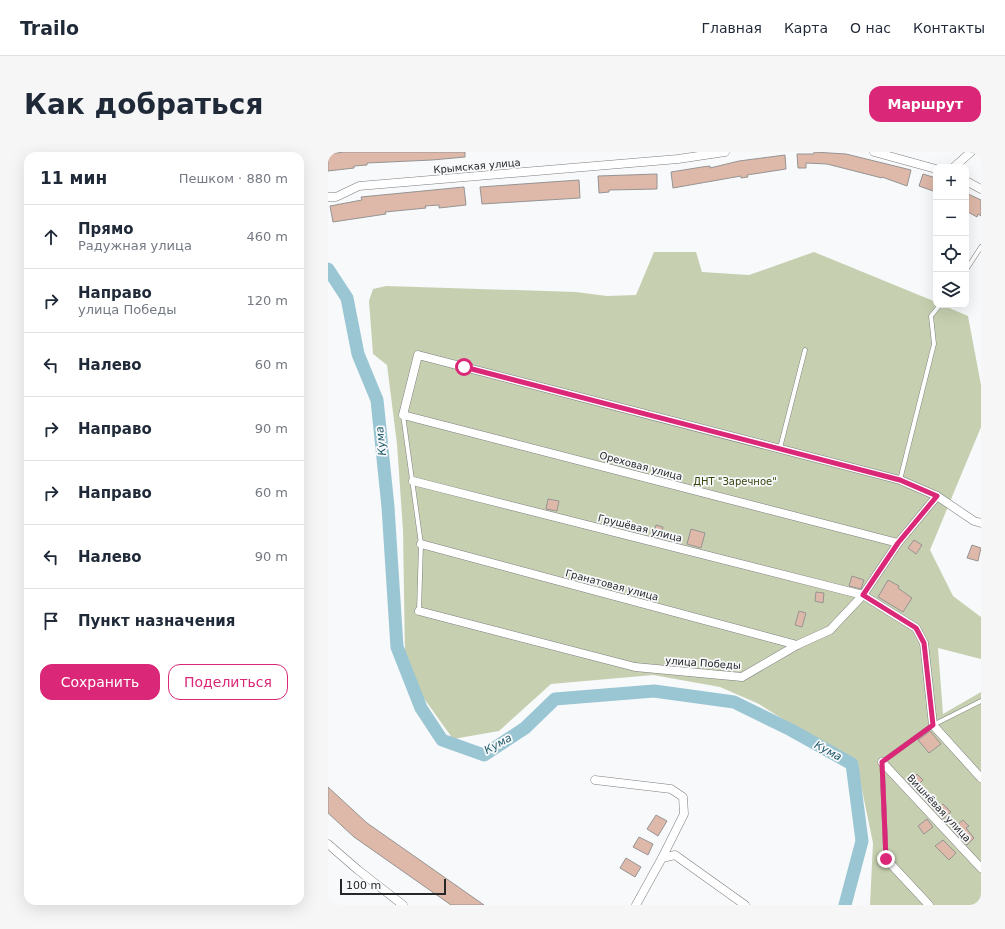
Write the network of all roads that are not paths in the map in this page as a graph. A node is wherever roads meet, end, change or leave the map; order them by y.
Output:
1 (725, 152) edge
2 (874, 152) edge
3 (971, 152) edge
4 (957, 164) edge
5 (933, 167) edge
6 (969, 183) edge
7 (981, 189) edge
8 (328, 197) edge
9 (981, 247) edge
10 (969, 265) edge
11 (938, 308) edge
12 (804, 350) dead end
13 (402, 415) junction
14 (780, 448) junction
15 (900, 480) junction
16 (413, 481) junction
17 (937, 496) junction
18 (981, 523) edge
19 (898, 543) junction
20 (421, 544) junction
21 (863, 595) junction
22 (419, 611) joint
23 (797, 644) junction
24 (981, 701) edge
25 (933, 725) junction
26 (882, 762) junction
27 (981, 778) edge
28 (595, 780) dead end
29 (328, 844) edge
30 (662, 858) junction
31 (886, 859) joint
32 (981, 868) edge
33 (403, 905) edge
34 (636, 905) edge
35 (745, 905) edge
36 (929, 905) edge

1 - 8 street, Крымская улица
2 - 5 street
3 - 4 street
6 - 7 street
9 - 10 lane
11 - 15 lane
12 - 14 lane
13 - 14 street
13 - 16 lane
13 - 19 street, Ореховая улица
14 - 15 street
15 - 17 street
16 - 20 lane
16 - 21 street, Грушёвая улица
17 - 18 street
17 - 19 street, улица Победы
19 - 21 street, улица Победы
20 - 22 lane
20 - 23 street, Гранатовая улица
21 - 23 street, улица Победы
21 - 25 street, Грушёвая улица
22 - 23 street, улица Победы
24 - 25 lane
25 - 26 lane
25 - 27 street
26 - 31 lane
26 - 32 street, Вишнёвая улица
28 - 30 street
29 - 33 street
30 - 34 street
30 - 35 street
31 - 36 street

